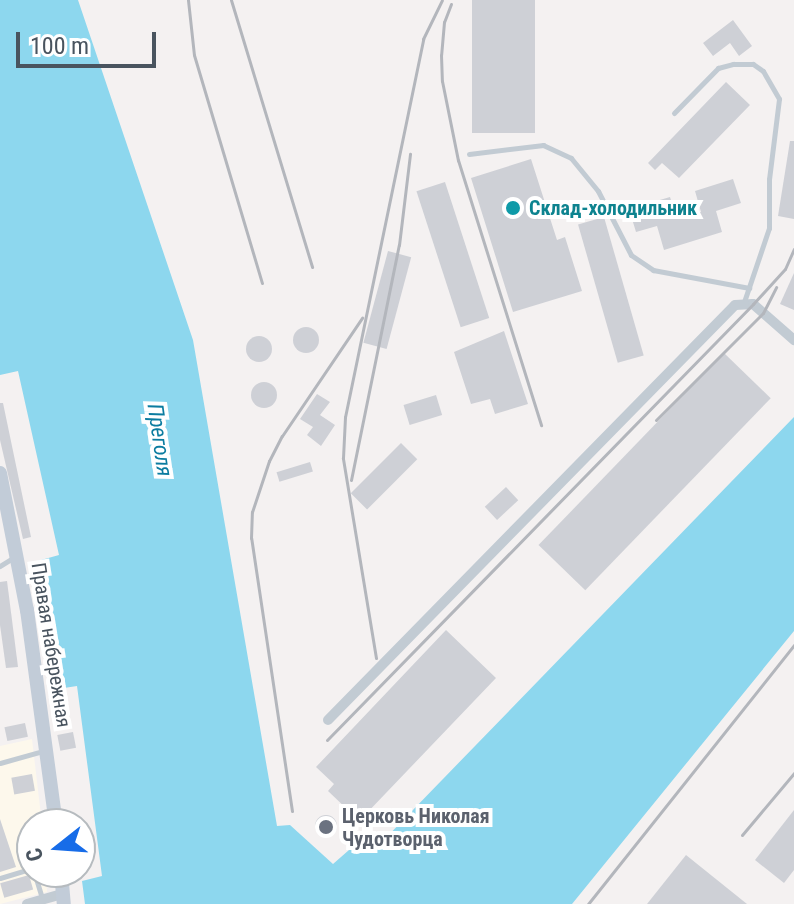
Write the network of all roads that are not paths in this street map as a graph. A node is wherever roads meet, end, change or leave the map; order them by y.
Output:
1 (674, 113) dead end
2 (469, 154) dead end
3 (749, 288) junction
4 (744, 302) junction
5 (794, 340) edge
6 (0, 473) edge
7 (17, 556) junction
8 (0, 566) edge
9 (328, 720) dead end
10 (47, 750) junction
11 (0, 763) edge
12 (54, 808) edge
13 (39, 888) edge
14 (43, 899) junction
15 (63, 899) edge
16 (27, 904) edge

1 - 3 lane
2 - 3 lane
3 - 4 lane
4 - 5 street
4 - 9 street
6 - 7 main road, Правая набережная
7 - 8 lane
7 - 10 main road, Правая набережная
10 - 11 lane
10 - 12 main road, Правая набережная
13 - 14 lane
14 - 15 street
14 - 16 street

